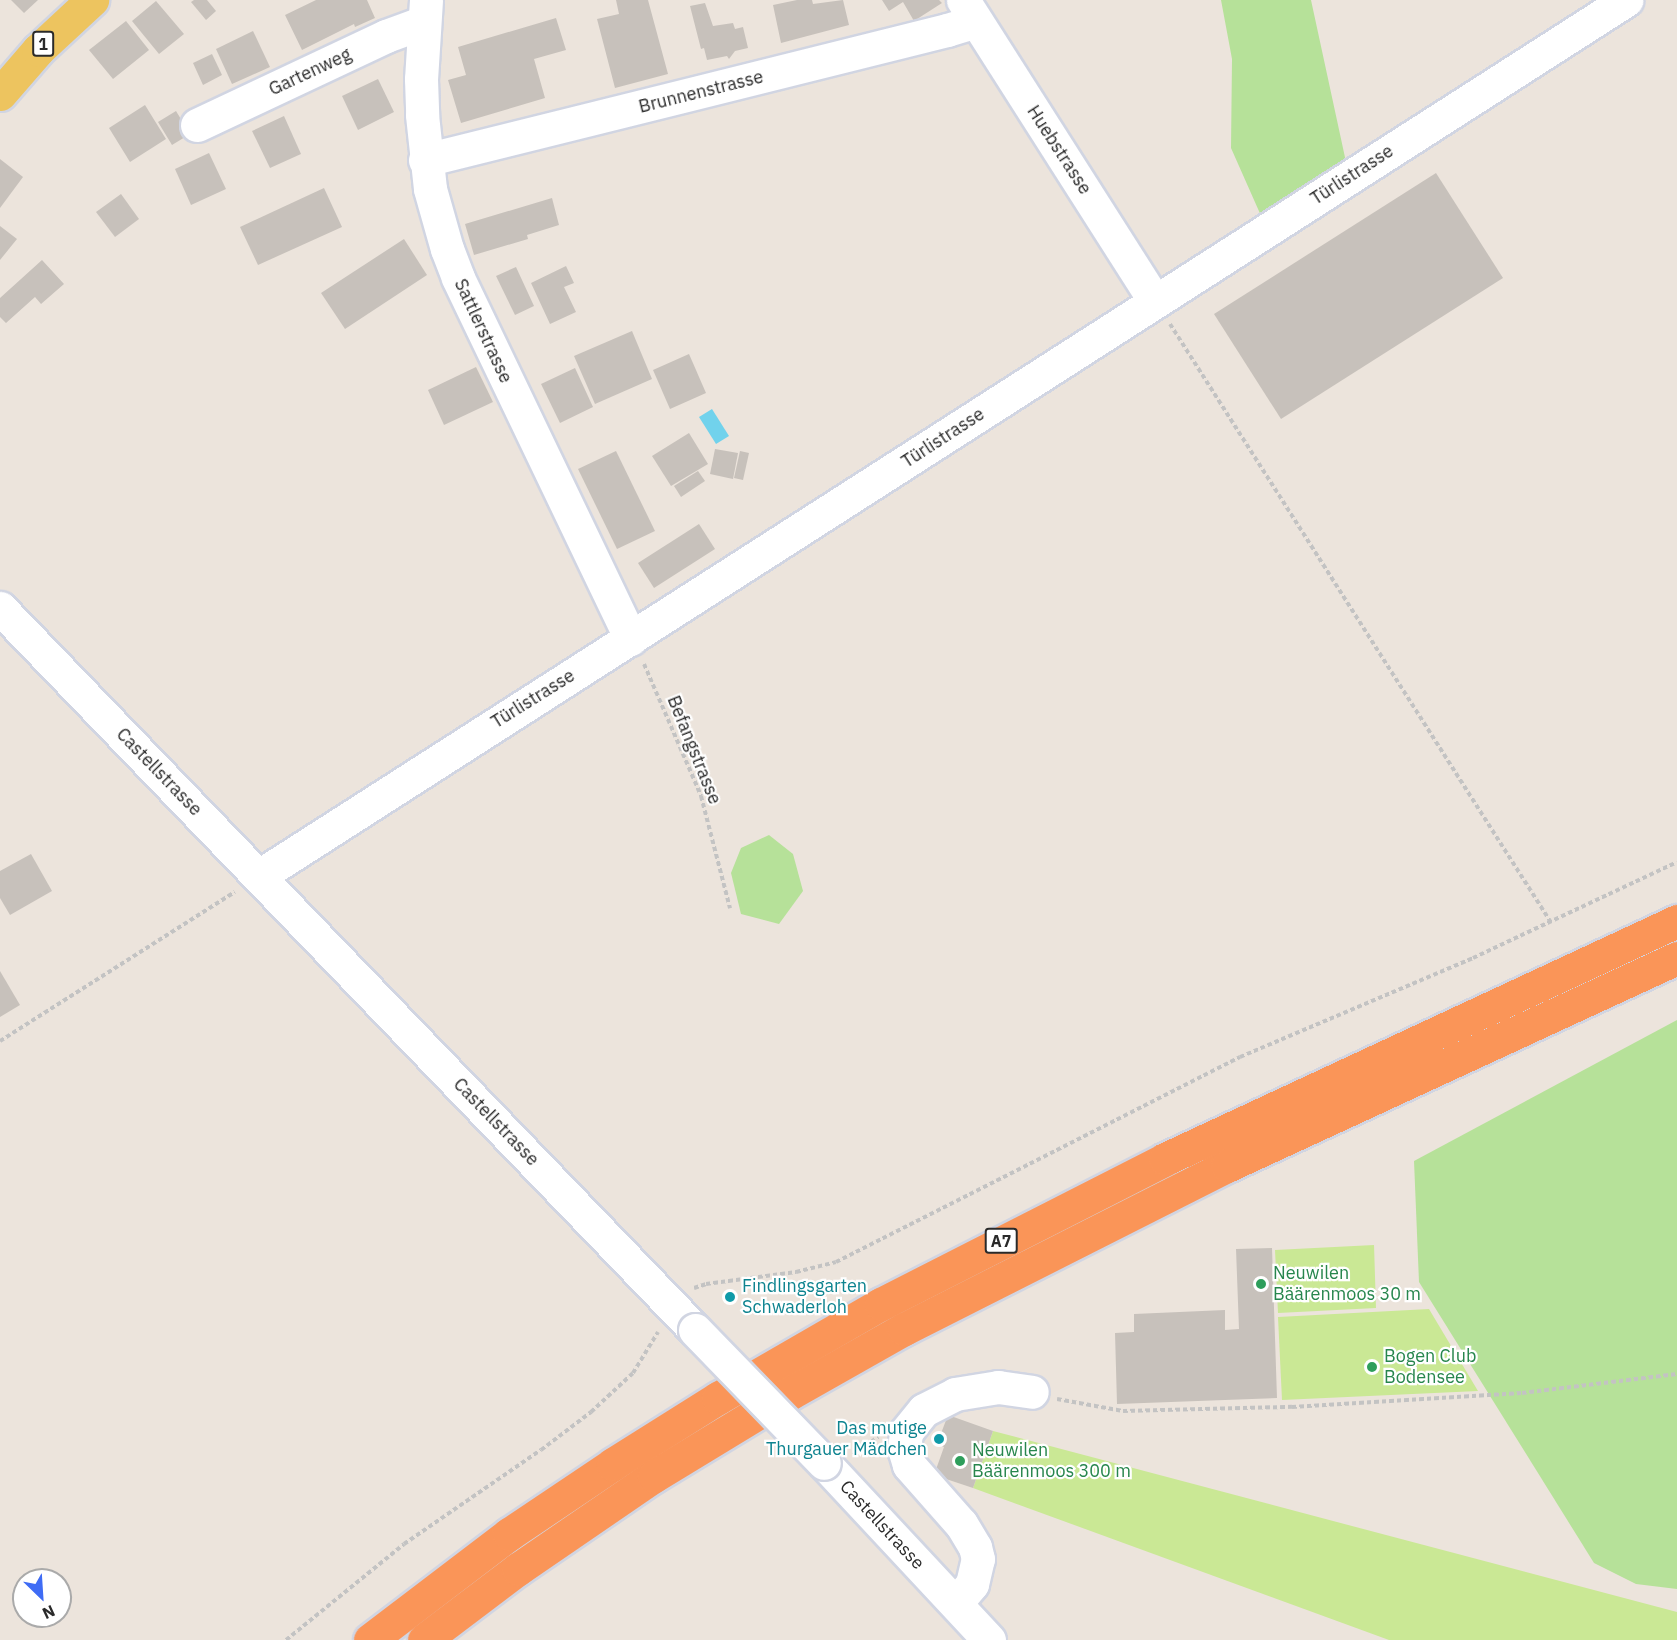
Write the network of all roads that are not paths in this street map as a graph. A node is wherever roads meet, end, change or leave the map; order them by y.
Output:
1 (92, 0) edge
2 (1626, 0) edge
3 (969, 10) edge
4 (425, 11) edge
5 (0, 94) edge
6 (197, 125) dead end
7 (425, 160) junction
8 (1155, 301) junction
9 (0, 608) edge
10 (631, 639) junction
11 (259, 876) junction
12 (1677, 921) edge
13 (1677, 958) edge
14 (1032, 1392) road end
15 (956, 1603) junction
16 (370, 1640) edge
17 (424, 1640) edge
18 (989, 1640) edge

1 - 5 main road, 1
2 - 8 street, Türlistrasse
3 - 7 street, Brunnenstrasse
3 - 8 street, Huebstrasse
4 - 6 street, Gartenweg
4 - 7 street, Sattlerstrasse
7 - 10 street, Sattlerstrasse
8 - 10 street, Türlistrasse
9 - 11 street, Castellstrasse
10 - 11 street, Türlistrasse
11 - 15 street, Castellstrasse, bridge
12 - 16 highway, A7
13 - 17 highway, A7
14 - 15 street
15 - 18 street, Castellstrasse

